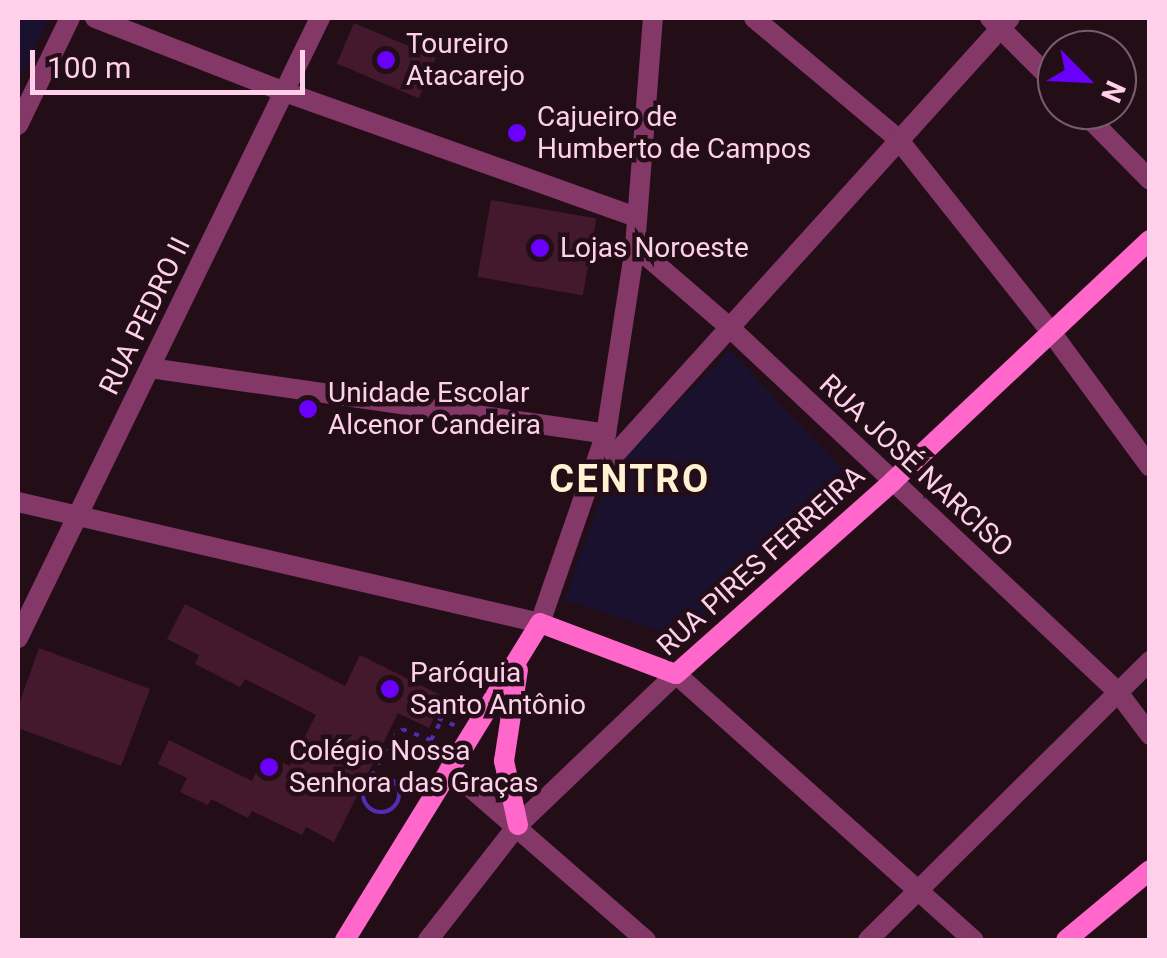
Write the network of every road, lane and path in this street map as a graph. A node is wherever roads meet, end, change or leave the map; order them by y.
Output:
1 (70, 18) edge
2 (95, 18) edge
3 (320, 18) edge
4 (653, 18) edge
5 (754, 18) edge
6 (1000, 21) edge
7 (1037, 63) edge
8 (284, 92) junction
9 (18, 125) edge
10 (1101, 130) edge
11 (898, 140) junction
12 (1150, 180) edge
13 (636, 217) junction
14 (1150, 240) edge
15 (635, 246) junction
16 (728, 326) junction
17 (1051, 332) junction
18 (150, 368) junction
19 (606, 434) junction
20 (1150, 467) edge
21 (594, 477) junction
22 (893, 481) junction
23 (18, 502) edge
24 (76, 516) junction
25 (540, 622) junction
26 (18, 638) edge
27 (520, 654) junction
28 (1150, 661) edge
29 (676, 674) junction
30 (1117, 691) junction
31 (442, 719) dead end
32 (1150, 735) edge
33 (449, 770) junction
34 (370, 778) junction
35 (518, 825) junction
36 (1150, 870) edge
37 (919, 890) junction
38 (344, 940) edge
39 (428, 940) edge
40 (646, 940) edge
41 (868, 940) edge
42 (974, 940) edge
43 (1066, 940) edge

1 - 9 street
2 - 8 street
3 - 8 street, RUA PEDRO II
4 - 13 street
5 - 11 street
6 - 7 street
6 - 11 street
8 - 13 street
8 - 18 street, RUA PEDRO II
10 - 12 street
11 - 16 street
11 - 17 street
13 - 15 street
14 - 17 main road, RUA PIRES FERREIRA
15 - 16 street, RUA JOSÉ NARCISO
15 - 19 street
16 - 21 street
16 - 22 street, RUA JOSÉ NARCISO
17 - 20 street
17 - 22 main road, RUA PIRES FERREIRA
18 - 19 street
18 - 24 street, RUA PEDRO II
19 - 21 street
21 - 25 street
22 - 29 main road, RUA PIRES FERREIRA
22 - 30 street, RUA JOSÉ NARCISO
23 - 24 street
24 - 25 street
24 - 26 street, RUA PEDRO II
25 - 27 main road
25 - 29 main road
27 - 33 main road
27 - 35 main road
28 - 30 street
29 - 35 street, RUA PIRES FERREIRA
29 - 37 street
30 - 32 street, RUA JOSÉ NARCISO
30 - 37 street
31 - 34 path
33 - 35 street
33 - 38 main road
34 - 34 path
35 - 39 street, RUA PIRES FERREIRA
35 - 40 street
36 - 43 main road
37 - 41 street
37 - 42 street

